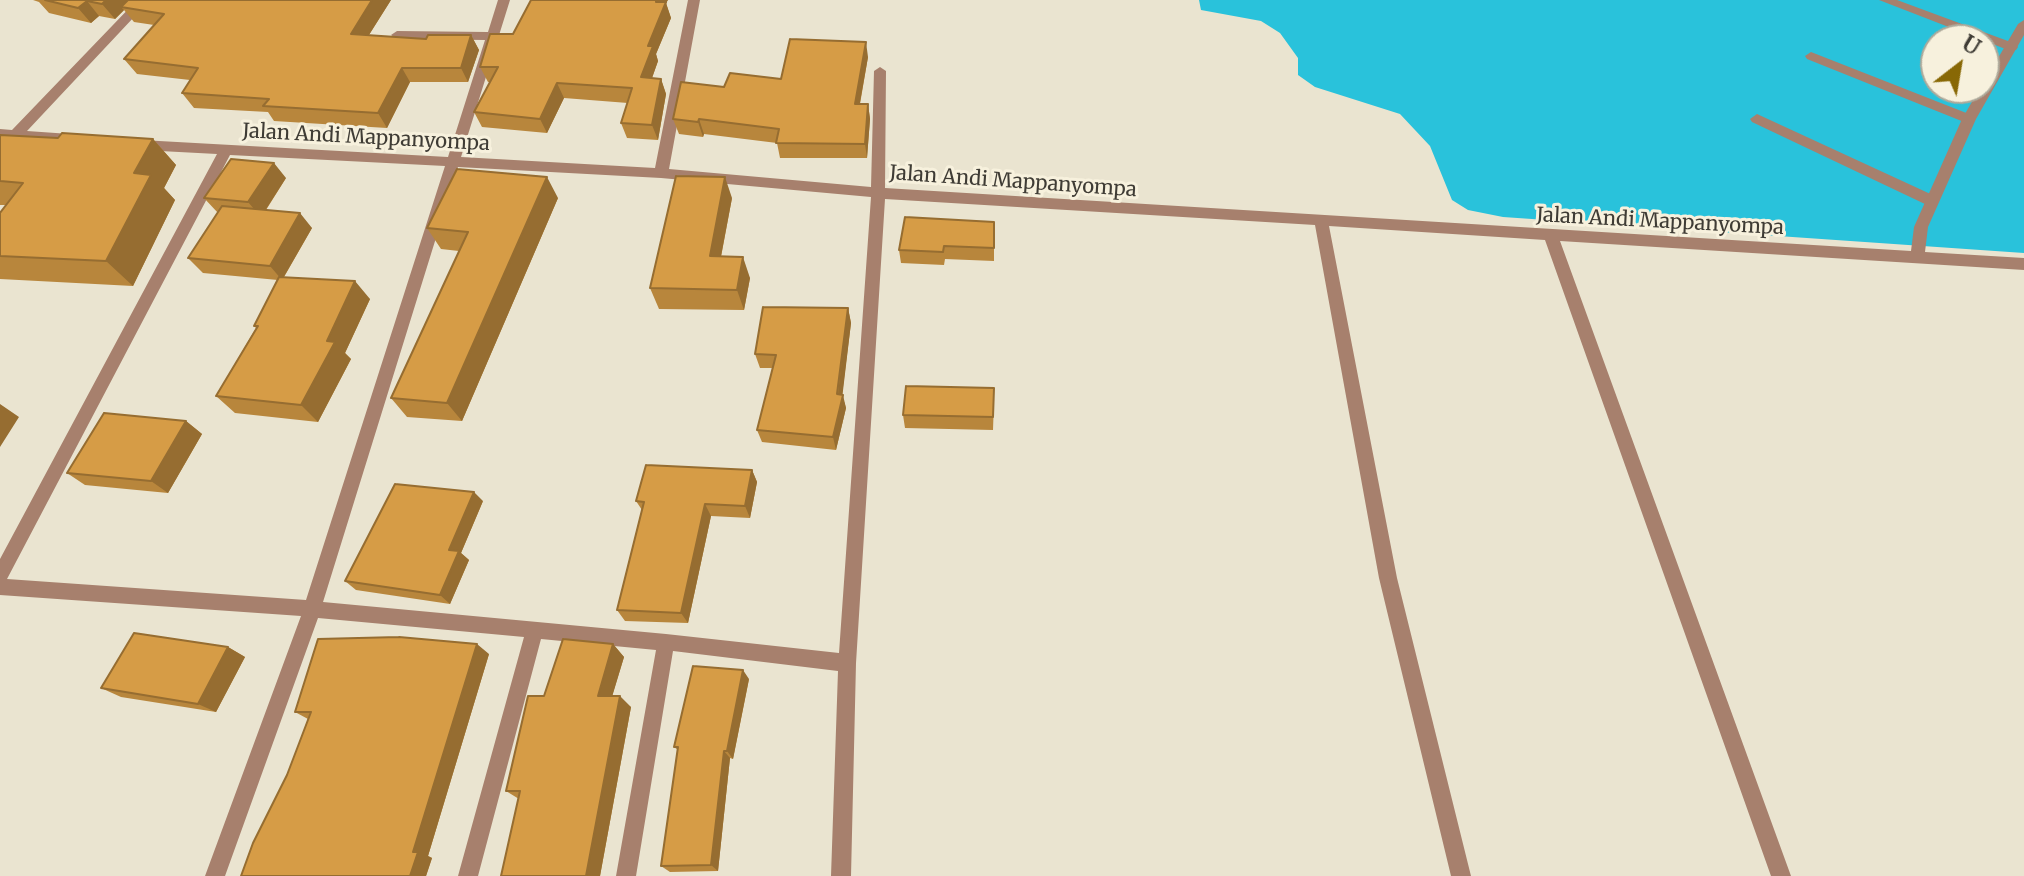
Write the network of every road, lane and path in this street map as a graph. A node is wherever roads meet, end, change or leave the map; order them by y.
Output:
1 (144, 0) edge
2 (504, 0) edge
3 (694, 0) edge
4 (1885, 0) edge
5 (2024, 24) edge
6 (397, 35) edge
7 (492, 36) junction
8 (2012, 47) junction
9 (1811, 56) dead end
10 (880, 71) dead end
11 (1757, 119) dead end
12 (1969, 119) junction
13 (7, 135) edge
14 (90, 141) edge
15 (120, 143) edge
16 (225, 151) junction
17 (451, 162) junction
18 (661, 173) junction
19 (878, 193) junction
20 (1932, 201) junction
21 (1321, 222) junction
22 (1551, 236) junction
23 (1917, 257) junction
24 (2024, 264) edge
25 (0, 576) edge
26 (0, 587) edge
27 (312, 609) junction
28 (535, 630) junction
29 (666, 642) junction
30 (847, 663) junction
31 (215, 876) edge
32 (468, 876) edge
33 (626, 876) edge
34 (841, 876) edge
35 (1461, 876) edge
36 (1781, 876) edge

1 - 13 street
2 - 7 street
3 - 18 street
4 - 8 street
5 - 8 street
6 - 7 street
7 - 17 street
8 - 12 street
9 - 12 street
10 - 19 street
11 - 20 street
12 - 20 street
13 - 14 street
15 - 16 street, Jalan Andi Mappanyompa
16 - 17 street, Jalan Andi Mappanyompa
16 - 25 street
17 - 18 street, Jalan Andi Mappanyompa
17 - 27 street
18 - 19 street, Jalan Andi Mappanyompa
19 - 21 street, Jalan Andi Mappanyompa
19 - 30 street
20 - 23 street
21 - 22 street, Jalan Andi Mappanyompa
21 - 35 street
22 - 23 street, Jalan Andi Mappanyompa
22 - 36 street
23 - 24 street, Jalan Andi Mappanyompa
26 - 27 street
27 - 28 street
27 - 31 street
28 - 29 street
28 - 32 street
29 - 30 street
29 - 33 street
30 - 34 street

